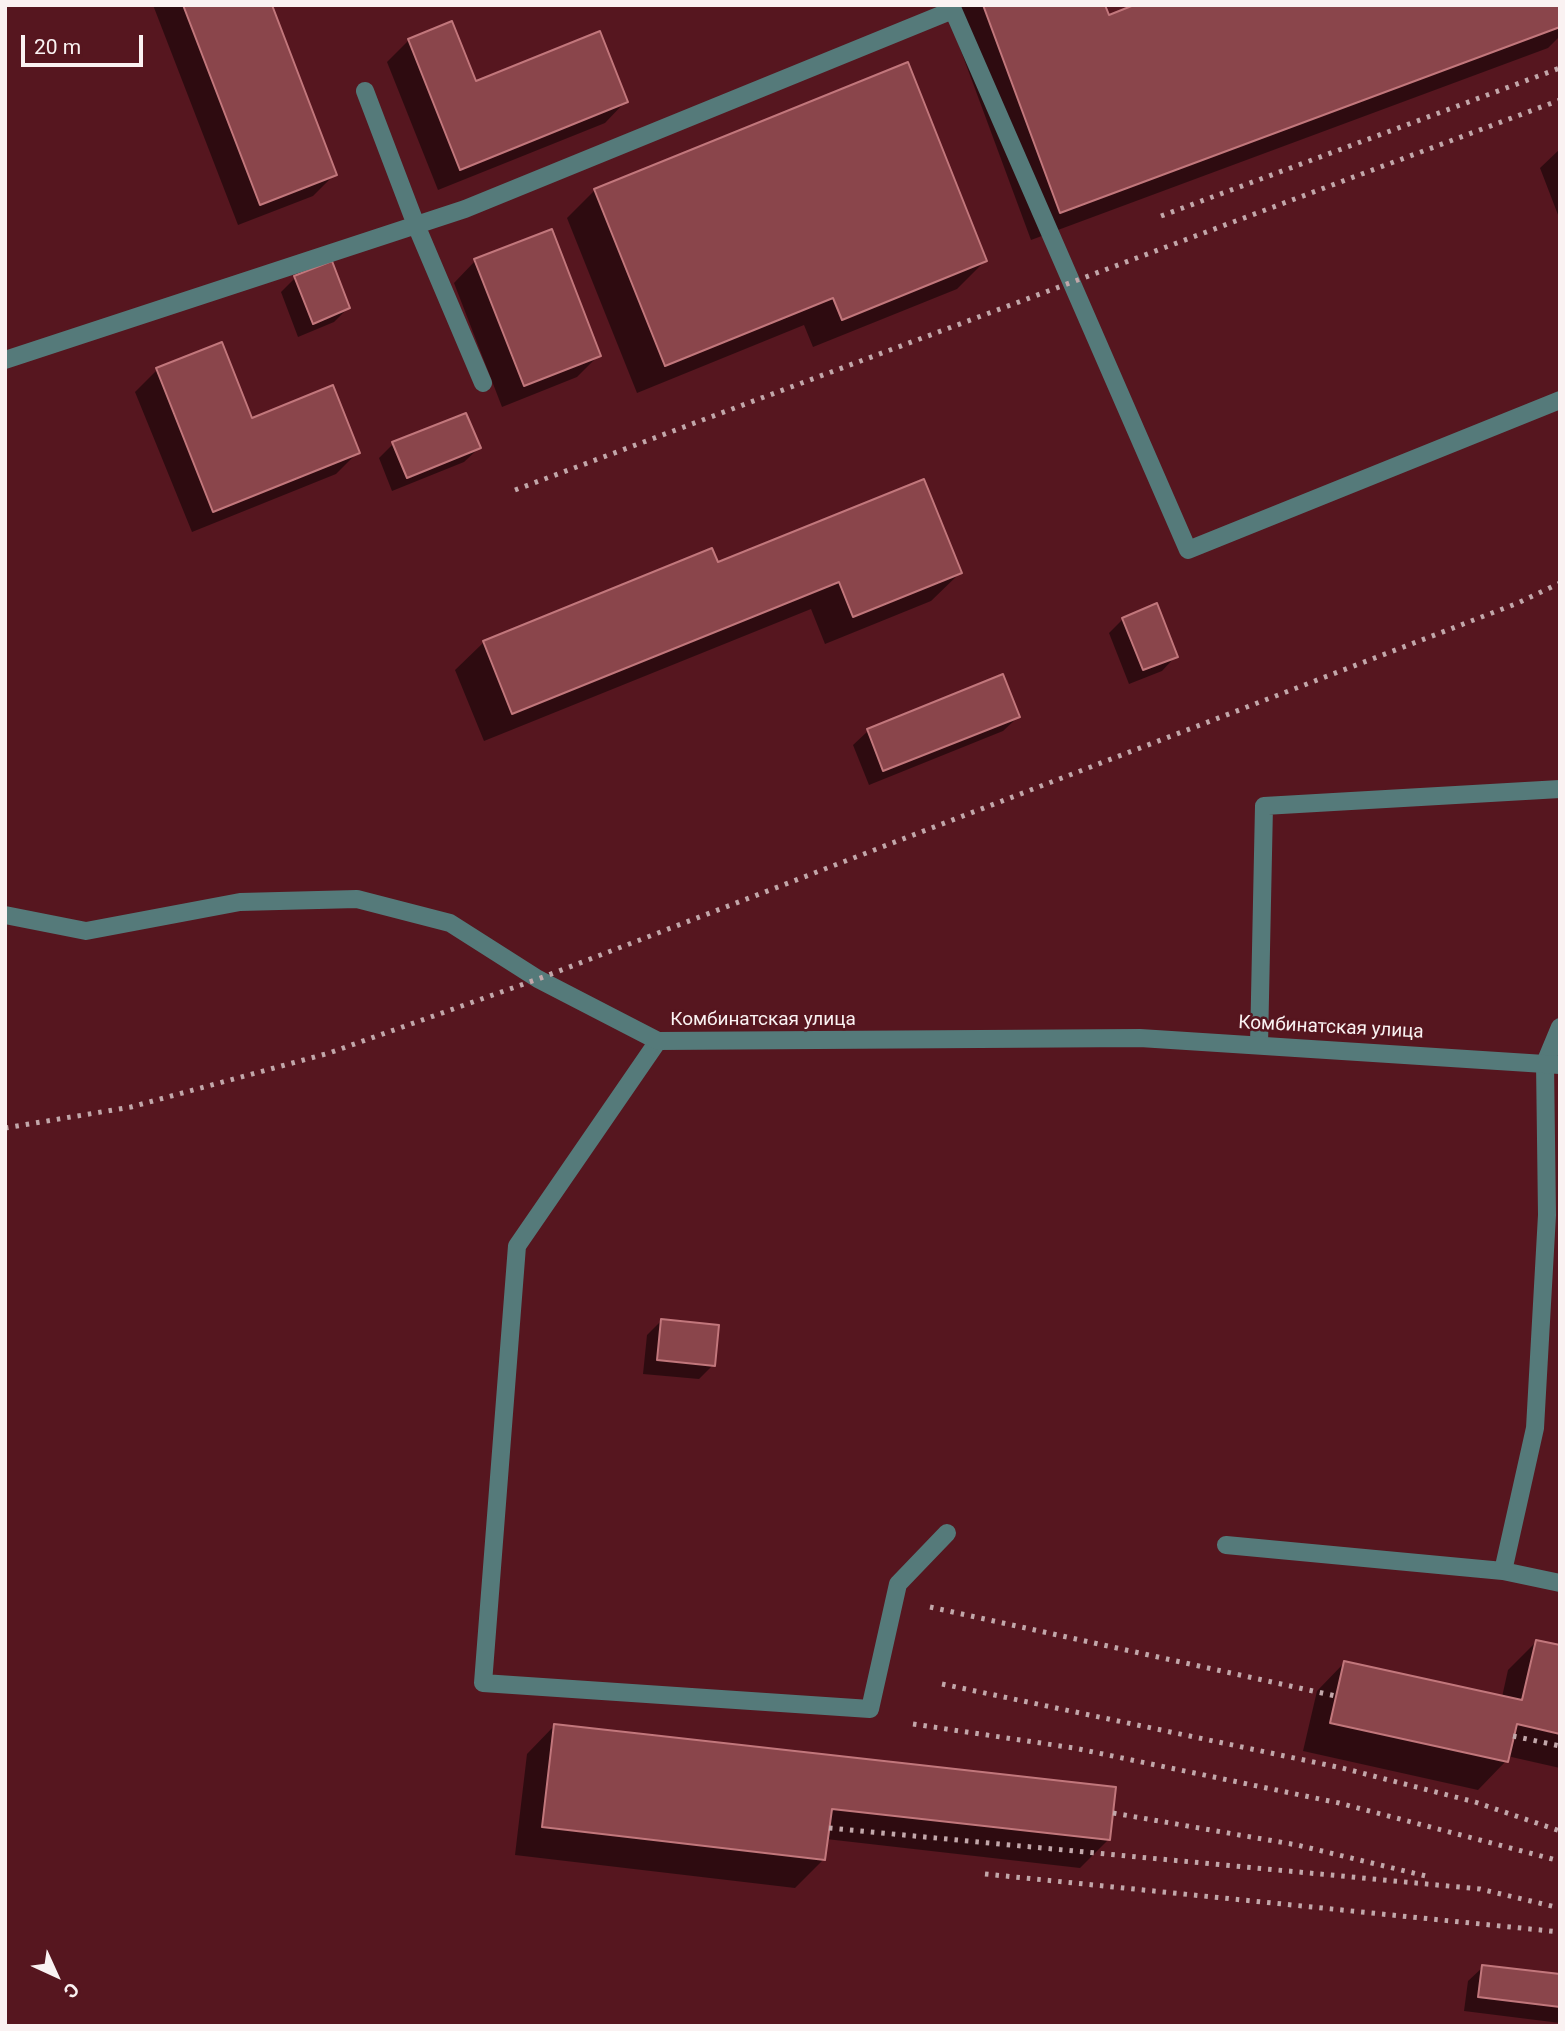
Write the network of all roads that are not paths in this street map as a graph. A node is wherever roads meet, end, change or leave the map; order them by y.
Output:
1 (952, 8) edge
2 (365, 91) dead end
3 (416, 225) junction
4 (5, 360) edge
5 (483, 383) dead end
6 (1560, 401) edge
7 (1560, 789) edge
8 (5, 915) edge
9 (1560, 1027) edge
10 (658, 1041) junction
11 (1259, 1045) junction
12 (1552, 1064) edge
13 (947, 1533) dead end
14 (1226, 1545) dead end
15 (1503, 1571) junction
16 (1560, 1583) edge

1 - 3 street
1 - 6 street
2 - 3 street
3 - 4 street
3 - 5 street
7 - 11 street
8 - 10 street, Комбинатская улица
9 - 12 street
10 - 11 street, Комбинатская улица
10 - 13 street
11 - 12 street, Комбинатская улица
12 - 15 street
14 - 15 street
15 - 16 street

